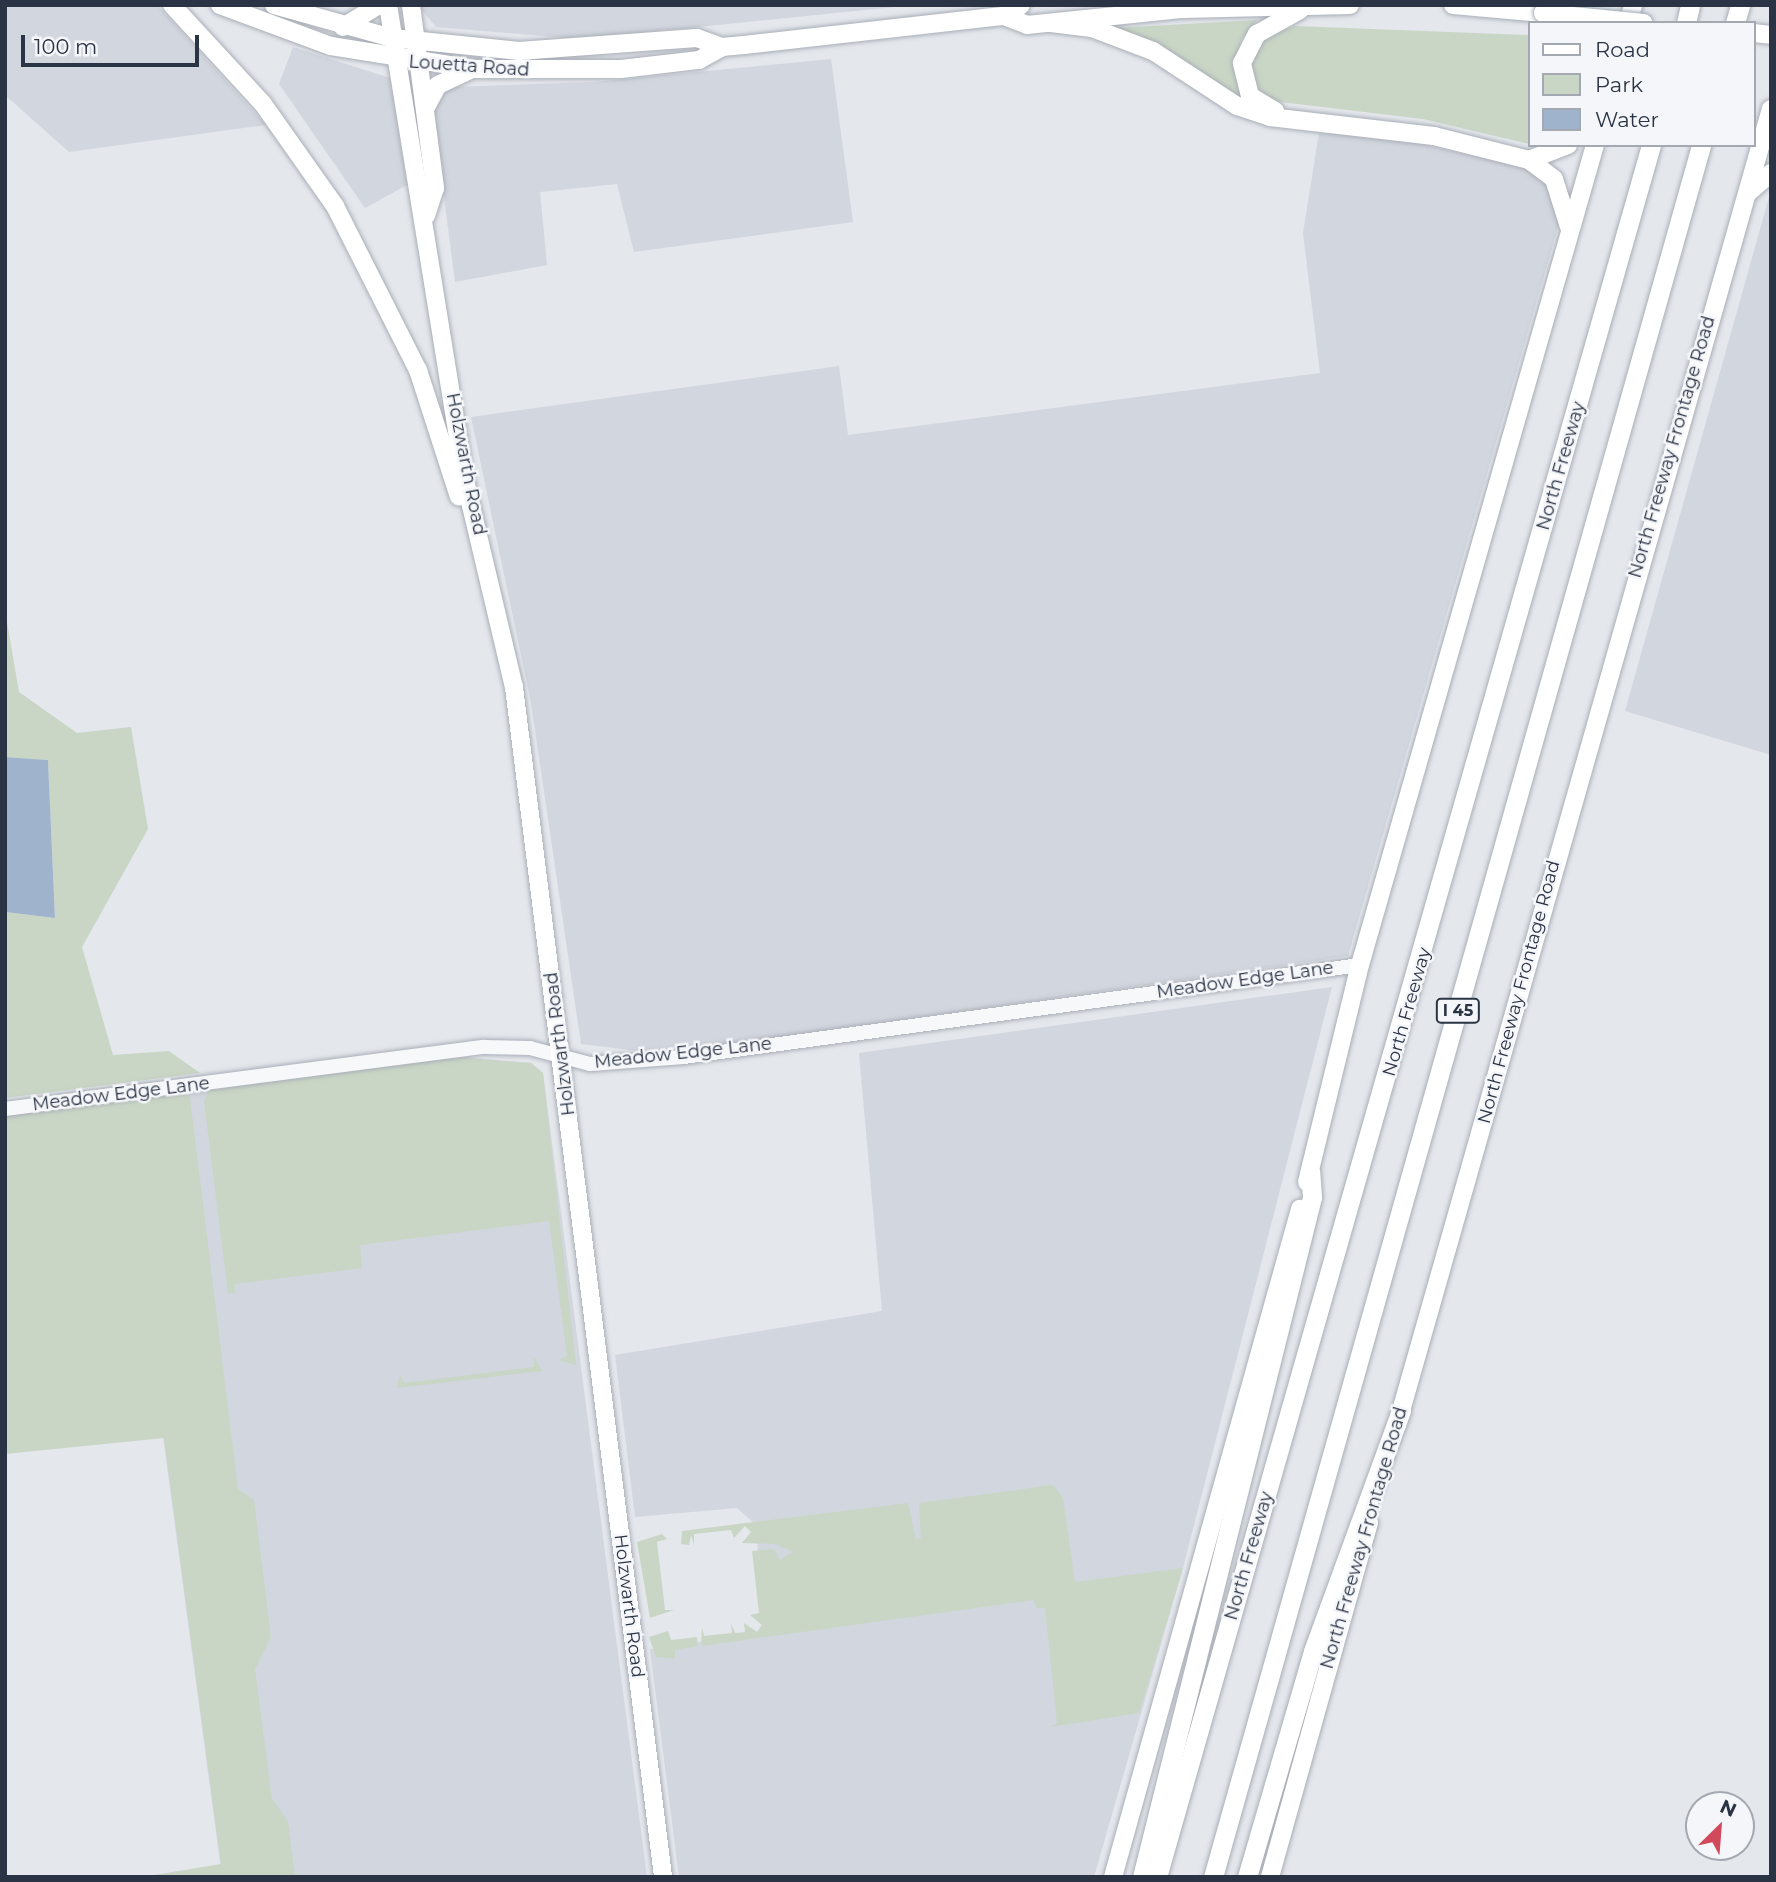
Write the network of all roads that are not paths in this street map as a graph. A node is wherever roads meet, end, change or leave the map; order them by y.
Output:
1 (172, 5) edge
2 (220, 5) edge
3 (274, 5) edge
4 (379, 5) edge
5 (388, 5) edge
6 (411, 5) edge
7 (1021, 5) edge
8 (1350, 5) edge
9 (1453, 5) edge
10 (1309, 7) junction
11 (1004, 16) junction
12 (1624, 21) edge
13 (1051, 23) junction
14 (343, 27) junction
15 (392, 38) junction
16 (416, 42) junction
17 (722, 47) junction
18 (396, 61) junction
19 (419, 64) junction
20 (474, 69) junction
21 (425, 109) junction
22 (1771, 109) edge
23 (1301, 121) junction
24 (1563, 147) edge
25 (1594, 147) edge
26 (1650, 147) edge
27 (1700, 147) edge
28 (1529, 160) junction
29 (1771, 173) edge
30 (1746, 194) junction
31 (426, 216) junction
32 (1570, 234) junction
33 (477, 531) junction
34 (1360, 965) junction
35 (561, 1056) junction
36 (5, 1109) edge
37 (1310, 1171) junction
38 (1401, 1411) junction
39 (663, 1877) edge
40 (1113, 1877) edge
41 (1142, 1877) edge
42 (1157, 1877) edge
43 (1213, 1877) edge
44 (1247, 1877) edge
45 (1270, 1877) edge

1 - 33 main road
2 - 18 main road, Louetta Road
3 - 14 main road, Louetta Road
4 - 14 main road
5 - 15 main road, Holzwarth Road
6 - 16 main road, Holzwarth Road
7 - 11 main road, Louetta Road
8 - 10 main road, Louetta Road
9 - 12 main road, bridge
10 - 13 main road, Louetta Road
10 - 23 main road
11 - 13 main road, Louetta Road
11 - 17 main road, Louetta Road
13 - 23 main road
14 - 15 main road, Louetta Road
15 - 16 main road, Louetta Road
15 - 18 main road, Holzwarth Road
16 - 17 main road, Louetta Road
16 - 19 main road, Holzwarth Road
17 - 20 main road, Louetta Road
18 - 19 main road, Louetta Road
18 - 31 main road, Holzwarth Road
19 - 20 main road, Louetta Road
19 - 21 main road, Holzwarth Road
20 - 21 main road
21 - 31 main road, Holzwarth Road
22 - 30 main road, North Freeway Frontage Road
23 - 28 main road
24 - 28 main road
25 - 32 main road
26 - 42 highway, North Freeway / I 45
27 - 43 highway, I 45
28 - 32 main road
29 - 30 main road
30 - 38 main road, North Freeway Frontage Road
31 - 33 main road, Holzwarth Road
32 - 34 main road
33 - 35 main road, Holzwarth Road
34 - 35 street, Meadow Edge Lane
34 - 37 main road
35 - 36 street, Meadow Edge Lane
35 - 39 main road, Holzwarth Road
37 - 40 main road
37 - 41 highway
38 - 44 highway
38 - 45 main road, North Freeway Frontage Road

